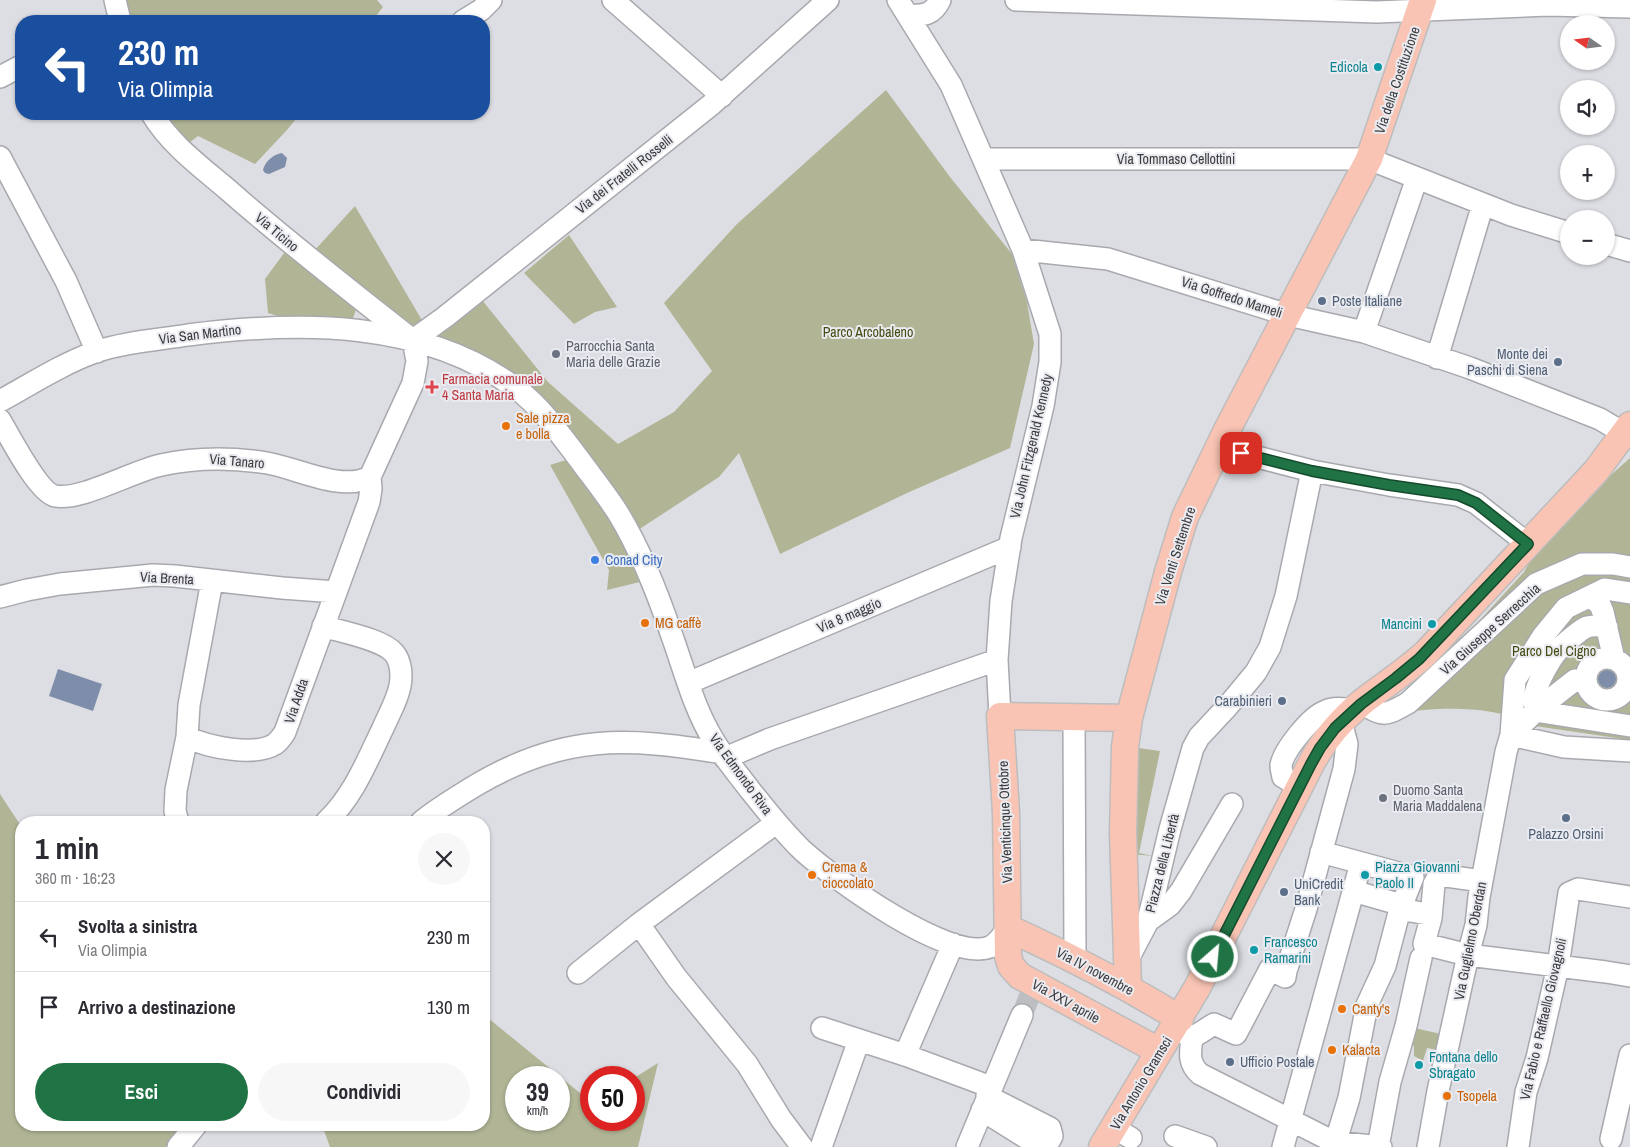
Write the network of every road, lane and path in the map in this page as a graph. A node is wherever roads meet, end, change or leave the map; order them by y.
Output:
1 (491, 0) edge
2 (612, 0) edge
3 (828, 0) edge
4 (940, 0) edge
5 (1016, 0) edge
6 (1422, 5) edge
7 (1630, 6) edge
8 (903, 8) edge
9 (473, 15) edge
10 (15, 69) edge
11 (0, 77) edge
12 (722, 96) junction
13 (156, 120) edge
14 (0, 157) edge
15 (984, 159) junction
16 (1369, 159) junction
17 (1417, 178) junction
18 (1483, 204) junction
19 (1560, 230) edge
20 (1615, 247) edge
21 (1023, 250) junction
22 (1630, 251) edge
23 (1288, 315) junction
24 (1364, 332) junction
25 (413, 340) junction
26 (97, 352) junction
27 (1437, 358) junction
28 (0, 401) edge
29 (0, 420) edge
30 (1627, 429) edge
31 (1218, 447) junction
32 (1312, 471) junction
33 (370, 477) junction
34 (1528, 544) junction
35 (1010, 547) junction
36 (1626, 567) edge
37 (212, 581) junction
38 (1630, 586) edge
39 (336, 592) junction
40 (1598, 592) junction
41 (1630, 593) edge
42 (0, 597) edge
43 (323, 626) junction
44 (1607, 627) junction
45 (1614, 659) junction
46 (997, 660) junction
47 (1552, 661) junction
48 (1581, 679) junction
49 (1629, 679) edge
50 (688, 683) junction
51 (1538, 709) junction
52 (1352, 712) junction
53 (1000, 716) junction
54 (1074, 716) junction
55 (1129, 718) junction
56 (1630, 726) edge
57 (1511, 735) junction
58 (187, 736) junction
59 (1630, 751) edge
60 (723, 755) junction
61 (1232, 804) dead end
62 (177, 816) edge
63 (332, 816) edge
64 (428, 816) edge
65 (776, 823) junction
66 (1321, 852) junction
67 (1361, 863) junction
68 (1482, 881) junction
69 (1354, 891) junction
70 (1630, 897) edge
71 (1431, 918) junction
72 (1148, 921) junction
73 (639, 924) junction
74 (1008, 928) junction
75 (953, 944) junction
76 (1423, 949) junction
77 (1468, 955) junction
78 (1075, 959) junction
79 (1127, 962) junction
80 (1558, 966) junction
81 (578, 973) dead end
82 (1630, 976) edge
83 (1128, 987) junction
84 (1022, 1014) tunnel mouth
85 (822, 1028) dead end
86 (1182, 1028) junction
87 (859, 1040) junction
88 (1158, 1051) junction
89 (905, 1055) junction
90 (1630, 1055) edge
91 (987, 1098) junction
92 (1290, 1121) junction
93 (191, 1131) edge
94 (1175, 1136) dead end
95 (1116, 1138) edge
96 (1616, 1143) edge
97 (1336, 1144) edge
98 (1369, 1146) edge
99 (178, 1147) edge
100 (802, 1147) edge
101 (821, 1147) edge
102 (967, 1147) edge
103 (1041, 1147) edge
104 (1046, 1147) edge
105 (1206, 1147) edge
106 (1283, 1147) edge
107 (1428, 1147) edge
108 (1518, 1147) edge

1 - 9 street
2 - 12 street
3 - 12 street, Via dei Fratelli Rosselli
4 - 8 street
5 - 6 street
6 - 7 street
6 - 16 main road, Via della Costituzione
8 - 15 street, Via John Fitzgerald Kennedy
10 - 11 street
12 - 25 street, Via dei Fratelli Rosselli
13 - 25 street, Via Ticino
14 - 26 street
15 - 16 street, Via Tommaso Cellottini
15 - 21 street, Via John Fitzgerald Kennedy
16 - 17 street
16 - 23 main road, Via Venti Settembre
17 - 18 street
17 - 24 street
18 - 19 street
18 - 27 street
20 - 22 street
21 - 23 street, Via Goffredo Mameli
21 - 35 street, Via John Fitzgerald Kennedy
23 - 24 street, Via Goffredo Mameli
23 - 31 main road, Via Venti Settembre
24 - 27 street, Via Goffredo Mameli
25 - 26 street, Via San Martino
25 - 33 street
25 - 50 street, Via Edmondo Riva
26 - 28 street, Via San Martino
27 - 30 street, Via Goffredo Mameli
29 - 33 street, Via Tanaro
30 - 34 main road, Via Antonio Gramsci
31 - 32 street
31 - 55 main road, Via Venti Settembre
32 - 34 street
32 - 72 street, Piazza della Libertà
33 - 39 street, Via Adda
34 - 52 main road, Via Antonio Gramsci
35 - 46 street, Via John Fitzgerald Kennedy
35 - 50 street, Via 8 maggio
36 - 38 street
36 - 52 street, Via Giuseppe Serrecchia
37 - 39 street, Via Brenta
37 - 42 street, Via Brenta
37 - 58 street
39 - 43 street, Via Adda
40 - 41 street
40 - 44 street
40 - 57 street, Via Guglielmo Oberdan
43 - 58 street, Via Adda
43 - 63 street
44 - 45 street
44 - 47 street
45 - 48 street
45 - 49 street
46 - 53 street, Via John Fitzgerald Kennedy
46 - 60 street
47 - 48 street
47 - 51 street
48 - 49 street
48 - 51 street
50 - 60 street, Via Edmondo Riva
51 - 56 street
51 - 57 street
52 - 66 street
52 - 86 main road, Via Antonio Gramsci
53 - 54 main road
53 - 74 main road, Via Venticinque Ottobre
54 - 55 main road
54 - 78 street
55 - 79 main road, Via Venti Settembre
57 - 59 street
57 - 68 street, Via Guglielmo Oberdan
58 - 62 street
60 - 64 street
60 - 65 street, Via Edmondo Riva
61 - 72 street
65 - 73 street
65 - 75 street, Via Edmondo Riva
66 - 67 street
66 - 86 street
67 - 69 street
67 - 69 street
68 - 71 street
68 - 77 street, Via Guglielmo Oberdan
69 - 92 street
70 - 80 street, Via Fabio e Raffaello Giovagnoli
71 - 76 street
71 - 97 street
72 - 79 street, Piazza della Libertà
73 - 81 street
73 - 100 street
74 - 75 street, Via Edmondo Riva
74 - 78 main road, Via IV novembre
74 - 88 main road, Via XXV aprile
75 - 89 street
76 - 77 street
76 - 98 street
77 - 80 street
77 - 107 street, Via Guglielmo Oberdan
78 - 83 main road, Via IV novembre
79 - 83 main road, Piazza della Libertà
80 - 82 street
80 - 108 street, Via Fabio e Raffaello Giovagnoli
83 - 86 main road, Via IV novembre
84 - 91 street
85 - 87 street
86 - 88 main road, Via Antonio Gramsci
86 - 92 street
87 - 89 street
87 - 101 street
88 - 95 main road, Via Antonio Gramsci
89 - 91 street
90 - 96 street
91 - 102 street
91 - 103 street
91 - 104 street
92 - 97 street
92 - 106 street
93 - 99 street
94 - 105 street
97 - 98 street

